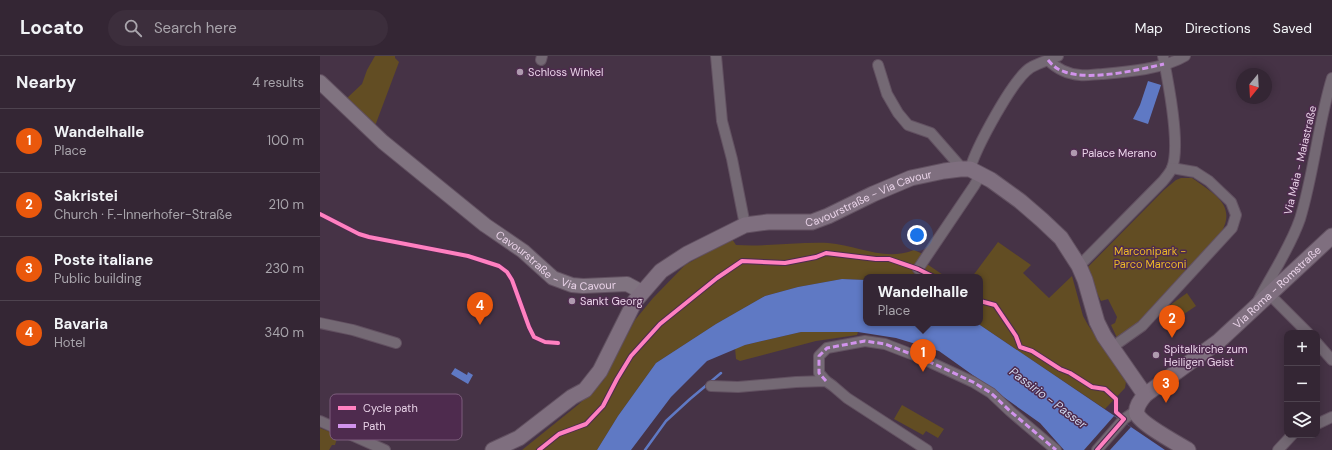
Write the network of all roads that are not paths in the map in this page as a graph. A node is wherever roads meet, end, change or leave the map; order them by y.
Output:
1 (716, 56) edge
2 (1058, 56) edge
3 (1185, 56) edge
4 (1048, 60) junction
5 (1164, 60) edge
6 (878, 65) dead end
7 (1332, 78) edge
8 (320, 82) edge
9 (1172, 168) junction
10 (970, 171) junction
11 (745, 225) junction
12 (1332, 236) edge
13 (1078, 266) junction
14 (918, 269) dead end
15 (642, 292) junction
16 (1269, 294) junction
17 (1254, 308) junction
18 (320, 323) edge
19 (1305, 330) edge
20 (396, 342) dead end
21 (1320, 346) edge
22 (1111, 348) junction
23 (1332, 360) edge
24 (826, 382) junction
25 (711, 386) dead end
26 (1145, 395) junction
27 (1137, 410) junction
28 (1332, 418) edge
29 (320, 421) edge
30 (1320, 423) edge
31 (330, 425) edge
32 (1289, 438) edge
33 (363, 440) edge
34 (1183, 447) edge
35 (386, 450) edge
36 (493, 450) edge
37 (928, 450) edge
38 (1056, 450) edge
39 (1097, 450) edge
40 (1278, 450) edge

1 - 11 street
2 - 4 street
3 - 5 street
4 - 5 street
4 - 10 street
5 - 9 street
6 - 10 street
7 - 17 street, Via Maia - Maiastraße
8 - 15 street, Cavourstraße - Via Cavour
9 - 13 street
9 - 22 street
10 - 11 main road, Cavourstraße - Via Cavour
10 - 13 main road
10 - 14 street
11 - 15 main road, Cavourstraße - Via Cavour
12 - 16 main road, Via Roma - Romstraße
13 - 22 main road
15 - 36 main road
16 - 17 main road, Via Roma - Romstraße
16 - 19 street
17 - 26 main road, Via Roma - Romstraße
18 - 20 street
21 - 23 street
22 - 26 main road
24 - 25 street
24 - 37 street
24 - 38 street
26 - 27 main road
27 - 34 main road
27 - 39 street
28 - 30 street
29 - 31 street
32 - 40 street
33 - 35 street

